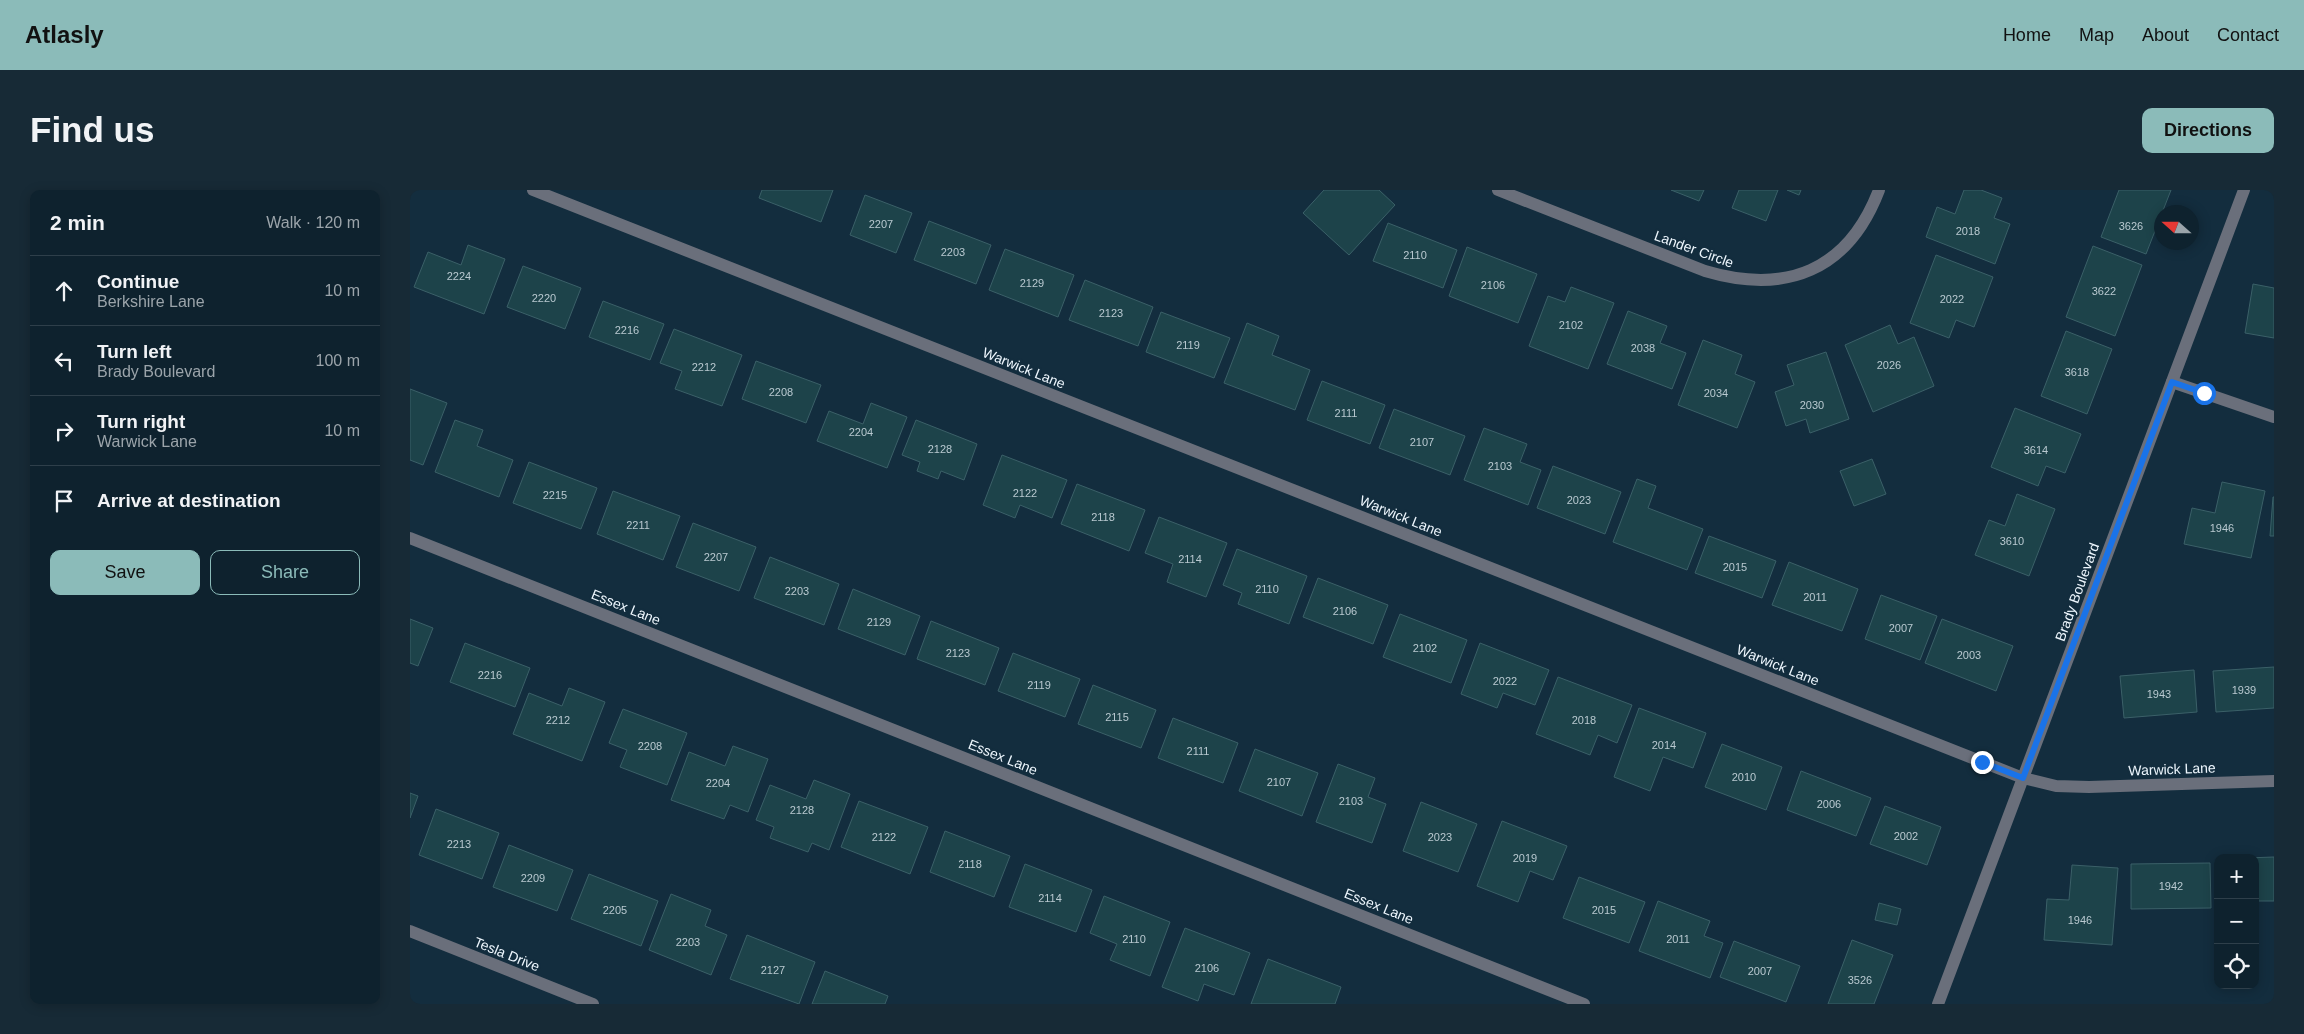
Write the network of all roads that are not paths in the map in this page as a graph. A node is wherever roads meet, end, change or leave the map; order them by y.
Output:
1 (534, 190) edge
2 (1498, 190) edge
3 (1879, 190) edge
4 (2244, 190) edge
5 (2172, 382) junction
6 (2274, 416) edge
7 (410, 538) edge
8 (2023, 778) junction
9 (2274, 781) edge
10 (410, 931) edge
11 (593, 1004) edge
12 (1584, 1004) edge
13 (1938, 1004) edge

1 - 8 street, Warwick Lane
2 - 3 street, Lander Circle
4 - 5 street, Brady Boulevard
5 - 6 street
5 - 8 street, Brady Boulevard
7 - 12 street, Essex Lane
8 - 9 street, Warwick Lane
8 - 13 street, Brady Boulevard
10 - 11 street, Tesla Drive

